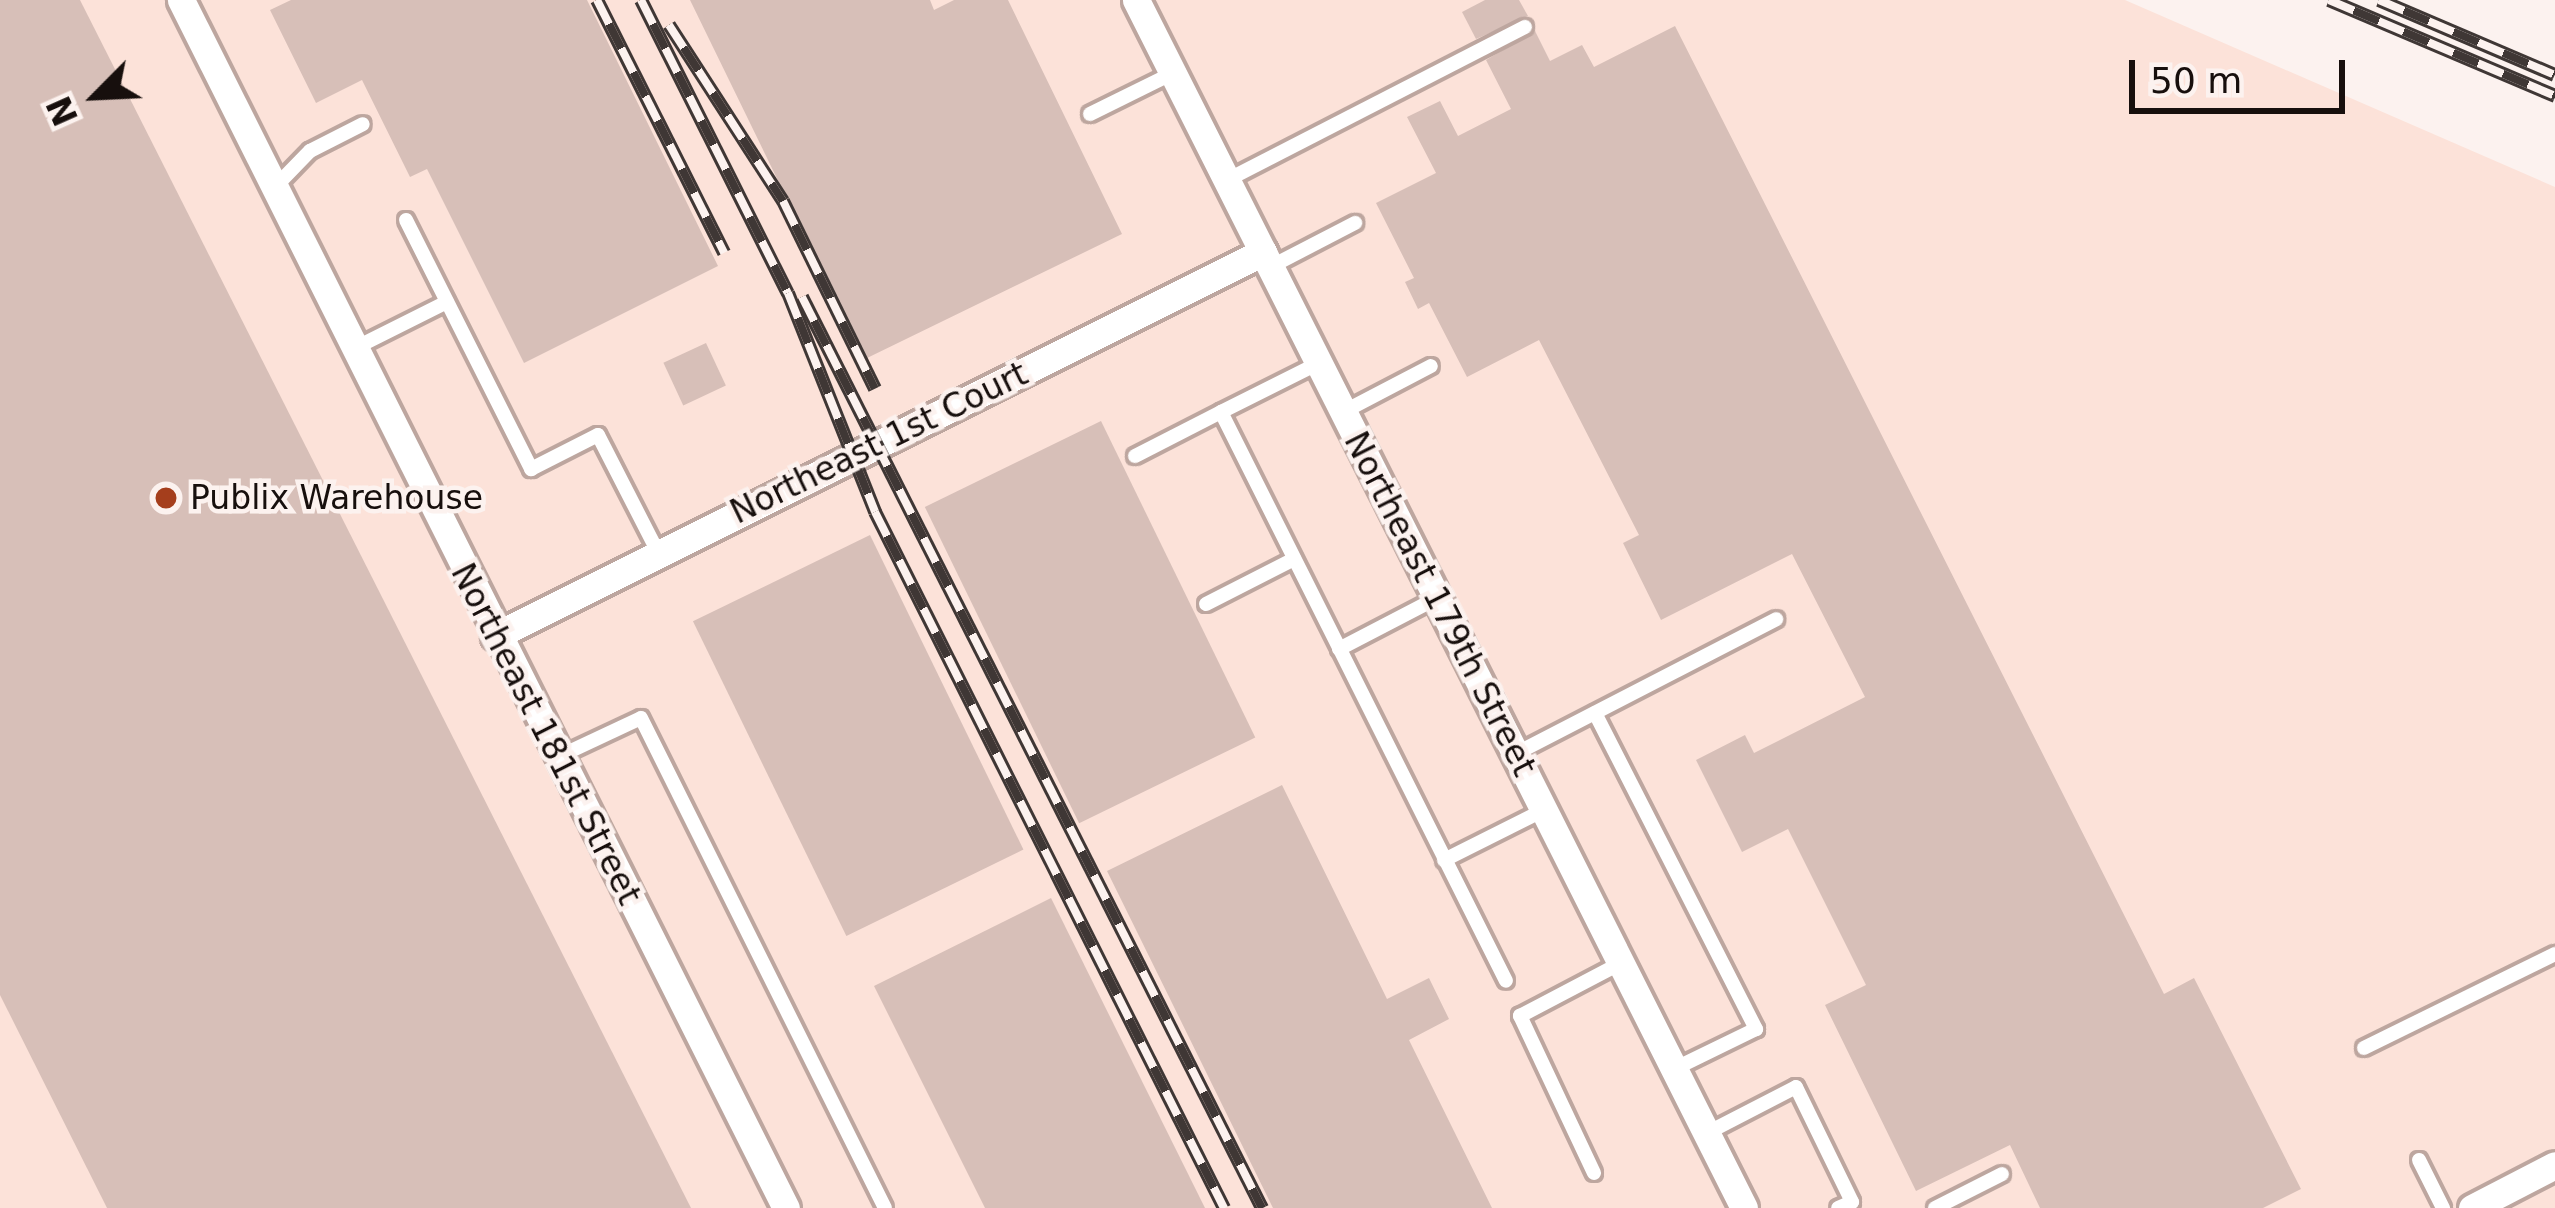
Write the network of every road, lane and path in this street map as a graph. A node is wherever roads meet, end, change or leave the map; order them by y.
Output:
1 (181, 0) edge
2 (1136, 0) edge
3 (1525, 27) dead end
4 (1173, 73) junction
5 (1090, 114) dead end
6 (363, 124) dead end
7 (1227, 180) junction
8 (274, 188) junction
9 (406, 220) dead end
10 (1355, 223) dead end
11 (1266, 259) junction
12 (447, 302) junction
13 (353, 349) junction
14 (1319, 363) junction
15 (1431, 366) dead end
16 (1221, 412) junction
17 (1343, 412) junction
18 (1135, 456) dead end
19 (658, 552) junction
20 (1294, 559) junction
21 (1437, 598) junction
22 (1206, 604) dead end
23 (1775, 620) dead end
24 (495, 636) junction
25 (1339, 650) junction
26 (1595, 712) junction
27 (1516, 754) junction
28 (557, 757) junction
29 (1544, 810) junction
30 (1444, 860) junction
31 (2555, 954) edge
32 (1621, 963) junction
33 (1506, 981) dead end
34 (2364, 1048) dead end
35 (1674, 1069) junction
36 (1707, 1133) junction
37 (2419, 1160) dead end
38 (2555, 1165) edge
39 (1594, 1174) dead end
40 (2002, 1174) dead end
41 (1848, 1206) edge
42 (786, 1208) edge
43 (885, 1208) edge
44 (1744, 1208) edge
45 (1935, 1208) edge
46 (2443, 1208) edge
47 (2472, 1208) edge

1 - 8 street, Northeast 181st Street
2 - 4 street, Northeast 179th Street
3 - 7 lane
4 - 5 lane
4 - 7 street, Northeast 179th Street
6 - 8 lane
7 - 11 street, Northeast 179th Street
8 - 13 street, Northeast 181st Street
9 - 12 lane
10 - 11 lane
11 - 14 street, Northeast 179th Street
11 - 19 street, Northeast 1st Court
12 - 13 lane
12 - 19 lane
13 - 24 street, Northeast 181st Street
14 - 16 lane
14 - 17 street, Northeast 179th Street
15 - 17 lane
16 - 18 lane
16 - 20 lane
17 - 21 street, Northeast 179th Street
19 - 24 street, Northeast 1st Court
20 - 22 lane
20 - 25 lane
21 - 25 lane
21 - 27 street, Northeast 179th Street
23 - 26 lane
24 - 28 street, Northeast 181st Street
25 - 30 lane
26 - 27 lane
26 - 35 lane
27 - 29 street, Northeast 179th Street
28 - 42 street, Northeast 181st Street
28 - 43 lane
29 - 30 lane
29 - 32 street, Northeast 179th Street
30 - 33 lane
31 - 34 lane
32 - 35 street, Northeast 179th Street
32 - 39 lane
35 - 36 street, Northeast 179th Street
36 - 41 lane
36 - 44 street, Northeast 179th Street
37 - 46 lane
38 - 47 street
40 - 45 lane

